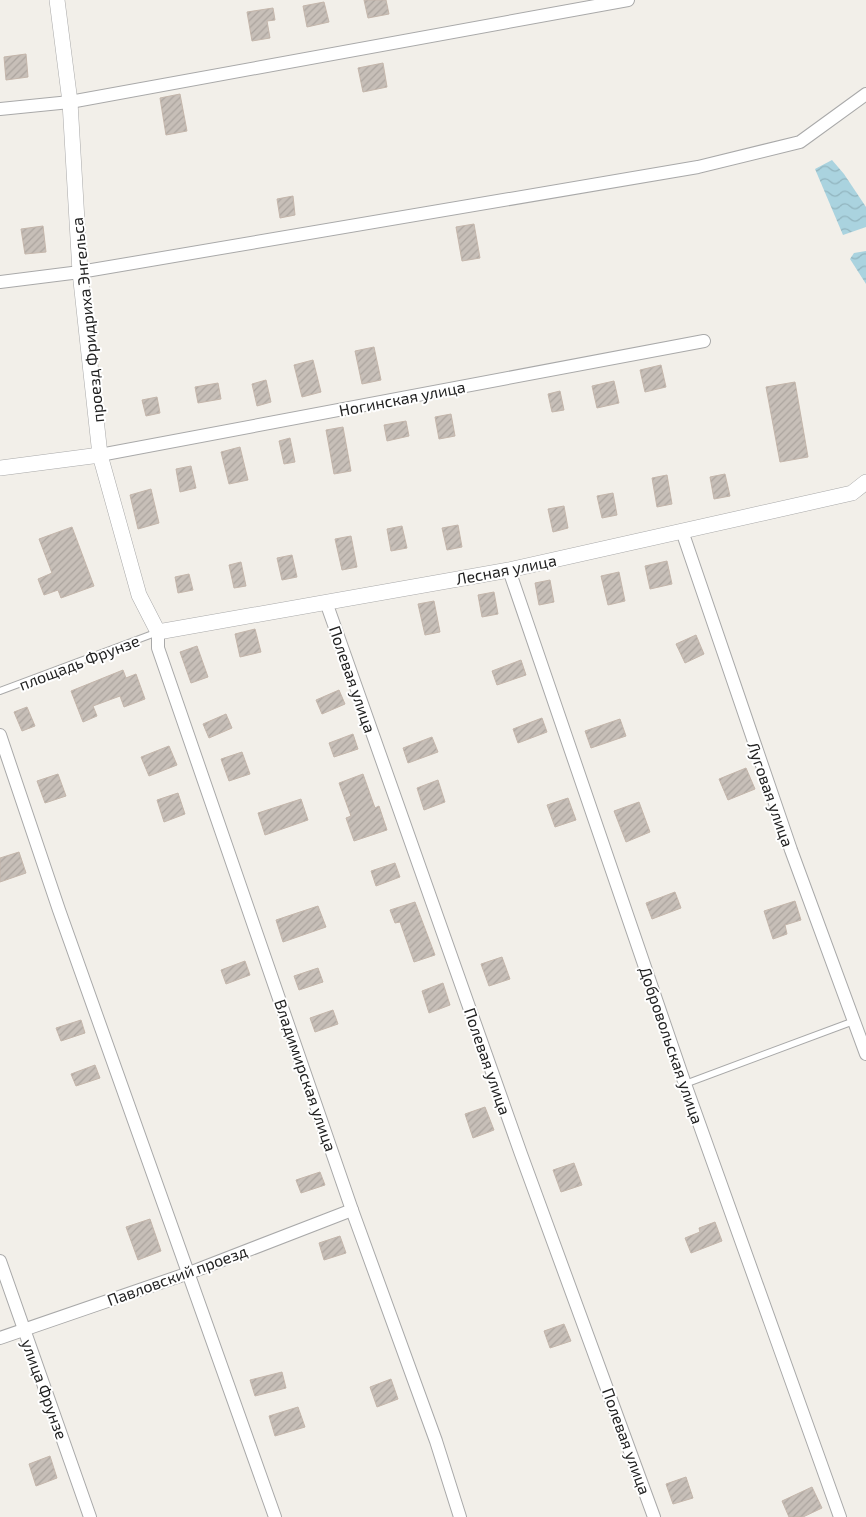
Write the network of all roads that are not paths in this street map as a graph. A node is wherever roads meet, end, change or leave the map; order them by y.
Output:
1 (57, 0) edge
2 (628, 0) edge
3 (866, 94) edge
4 (70, 102) junction
5 (0, 109) edge
6 (80, 272) junction
7 (0, 282) edge
8 (704, 341) dead end
9 (100, 455) junction
10 (0, 468) edge
11 (866, 482) edge
12 (682, 531) junction
13 (509, 570) junction
14 (326, 602) junction
15 (158, 632) junction
16 (0, 691) edge
17 (0, 734) edge
18 (854, 1021) junction
19 (866, 1054) edge
20 (685, 1084) junction
21 (352, 1210) junction
22 (0, 1261) edge
23 (189, 1273) junction
24 (24, 1329) junction
25 (0, 1338) edge
26 (90, 1517) edge
27 (275, 1517) edge
28 (460, 1517) edge
29 (654, 1517) edge
30 (840, 1517) edge

1 - 4 street, проезд Фридриха Энгельса
2 - 4 street
3 - 6 street
4 - 5 street
4 - 6 street, проезд Фридриха Энгельса
6 - 7 street
6 - 9 street, проезд Фридриха Энгельса
8 - 9 street, Ногинская улица
9 - 10 street
9 - 15 street, проезд Фридриха Энгельса
11 - 12 street, Лесная улица
12 - 13 street, Лесная улица
12 - 18 street, Луговая улица
13 - 14 street, Лесная улица
13 - 20 street, Добровольская улица
14 - 15 street, Лесная улица
14 - 29 street, Полевая улица
15 - 16 lane, площадь Фрунзе
15 - 21 street, Владимирская улица
17 - 23 street
18 - 19 street, Луговая улица
18 - 20 lane
20 - 30 street, Добровольская улица
21 - 23 street, Павловский проезд
21 - 28 street, Владимирская улица
22 - 24 street, улица Фрунзе
23 - 24 street, Павловский проезд
23 - 27 street
24 - 25 street, Павловский проезд
24 - 26 street, улица Фрунзе

